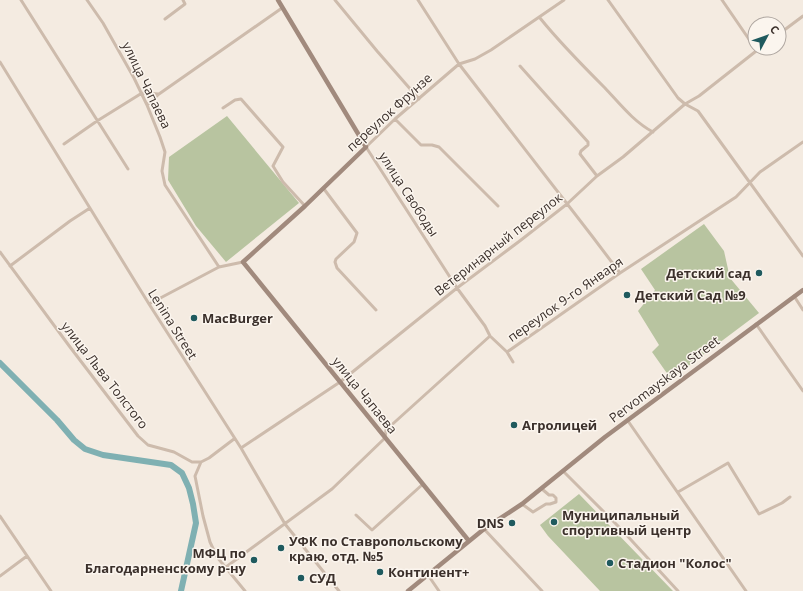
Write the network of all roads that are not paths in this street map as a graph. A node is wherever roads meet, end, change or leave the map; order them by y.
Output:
1 (21, 0) edge
2 (87, 0) edge
3 (183, 0) edge
4 (279, 0) edge
5 (335, 0) edge
6 (418, 0) edge
7 (564, 0) edge
8 (608, 0) edge
9 (722, 0) edge
10 (282, 8) junction
11 (803, 16) edge
12 (540, 18) junction
13 (165, 19) dead end
14 (787, 28) edge
15 (747, 34) edge
16 (747, 56) edge
17 (0, 62) edge
18 (459, 64) junction
19 (520, 66) dead end
20 (142, 93) junction
21 (159, 94) junction
22 (419, 99) junction
23 (685, 104) junction
24 (147, 105) junction
25 (223, 108) dead end
26 (395, 119) junction
27 (97, 121) junction
28 (652, 132) junction
29 (803, 142) edge
30 (64, 144) dead end
31 (366, 147) junction
32 (128, 169) dead end
33 (598, 176) junction
34 (749, 183) junction
35 (324, 189) junction
36 (567, 204) junction
37 (306, 206) junction
38 (498, 206) dead end
39 (90, 208) junction
40 (0, 252) edge
41 (803, 256) edge
42 (243, 262) junction
43 (10, 266) junction
44 (218, 267) junction
45 (620, 273) junction
46 (457, 288) junction
47 (803, 290) edge
48 (794, 296) junction
49 (149, 304) junction
50 (376, 310) dead end
51 (803, 310) edge
52 (756, 324) junction
53 (490, 336) junction
54 (507, 352) junction
55 (513, 362) dead end
56 (340, 382) junction
57 (803, 391) edge
58 (628, 421) junction
59 (385, 438) junction
60 (234, 439) junction
61 (241, 448) junction
62 (201, 462) junction
63 (563, 471) junction
64 (423, 484) junction
65 (542, 489) junction
66 (678, 492) junction
67 (790, 497) dead end
68 (522, 504) junction
69 (356, 515) dead end
70 (0, 516) edge
71 (285, 524) junction
72 (484, 529) junction
73 (469, 541) junction
74 (27, 556) junction
75 (226, 567) junction
76 (428, 575) junction
77 (0, 576) edge
78 (51, 591) edge
79 (245, 591) edge
80 (339, 591) edge
81 (408, 591) edge
82 (439, 591) edge
83 (542, 591) edge
84 (678, 591) edge
85 (746, 591) edge

1 - 27 street
2 - 20 street, улица Чапаева
3 - 13 street
4 - 10 main road, улица Свободы
5 - 22 street
6 - 18 street
7 - 12 street, переулок Фрунзе
8 - 23 street
9 - 15 street
10 - 21 street
10 - 31 main road, улица Свободы
11 - 14 street
12 - 18 street, переулок Фрунзе
12 - 28 street
16 - 23 street, Ветеринарный переулок
17 - 39 street, Lenina Street
18 - 22 street, переулок Фрунзе
18 - 36 street
19 - 33 street
20 - 21 street
20 - 24 street, улица Чапаева
20 - 27 street
21 - 24 street
22 - 26 street, переулок Фрунзе
23 - 28 street, Ветеринарный переулок
23 - 34 street
24 - 44 street, улица Чапаева
25 - 37 street
26 - 31 street, переулок Фрунзе
26 - 38 street
27 - 30 street
27 - 32 street
28 - 33 street, Ветеринарный переулок
29 - 34 street, переулок 9-го Января
31 - 35 main road, переулок Фрунзе
31 - 46 street, улица Свободы
33 - 36 street, Ветеринарный переулок
34 - 41 street
34 - 45 street, переулок 9-го Января
35 - 37 main road, переулок Фрунзе
35 - 50 street
36 - 45 street
36 - 46 street, Ветеринарный переулок
37 - 42 main road, переулок Фрунзе
39 - 43 street
39 - 49 street, Lenina Street
40 - 43 street, улица Льва Толстого
42 - 44 street
42 - 56 main road, улица Чапаева
43 - 62 street, улица Льва Толстого
44 - 49 street
45 - 54 street, переулок 9-го Января
46 - 53 street, улица Свободы
46 - 56 street, Ветеринарный переулок
47 - 48 main road, Pervomayskaya Street
48 - 51 street
48 - 52 main road, Pervomayskaya Street
49 - 60 street, Lenina Street
52 - 57 street
52 - 58 main road, Pervomayskaya Street
53 - 54 street, переулок 9-го Января
53 - 59 street, переулок 9-го Января
54 - 55 street
56 - 59 main road, улица Чапаева
56 - 61 street, Ветеринарный переулок
58 - 63 main road, Pervomayskaya Street
58 - 66 street
59 - 64 main road, улица Чапаева
59 - 71 street, переулок 9-го Января
60 - 61 street, Lenina Street
60 - 62 street
61 - 71 street, Lenina Street
62 - 75 street
63 - 65 main road, Pervomayskaya Street
63 - 84 street
64 - 69 street
64 - 73 main road, улица Чапаева
65 - 68 main road, Pervomayskaya Street
65 - 68 street
66 - 67 street
66 - 85 street
68 - 72 main road, Pervomayskaya Street
70 - 74 street
71 - 75 street, переулок 9-го Января
71 - 80 street, Lenina Street
72 - 73 main road, Pervomayskaya Street
72 - 83 street
73 - 76 main road, Pervomayskaya Street
74 - 77 street
74 - 78 street
75 - 79 street
76 - 81 main road, Pervomayskaya Street
76 - 82 street

